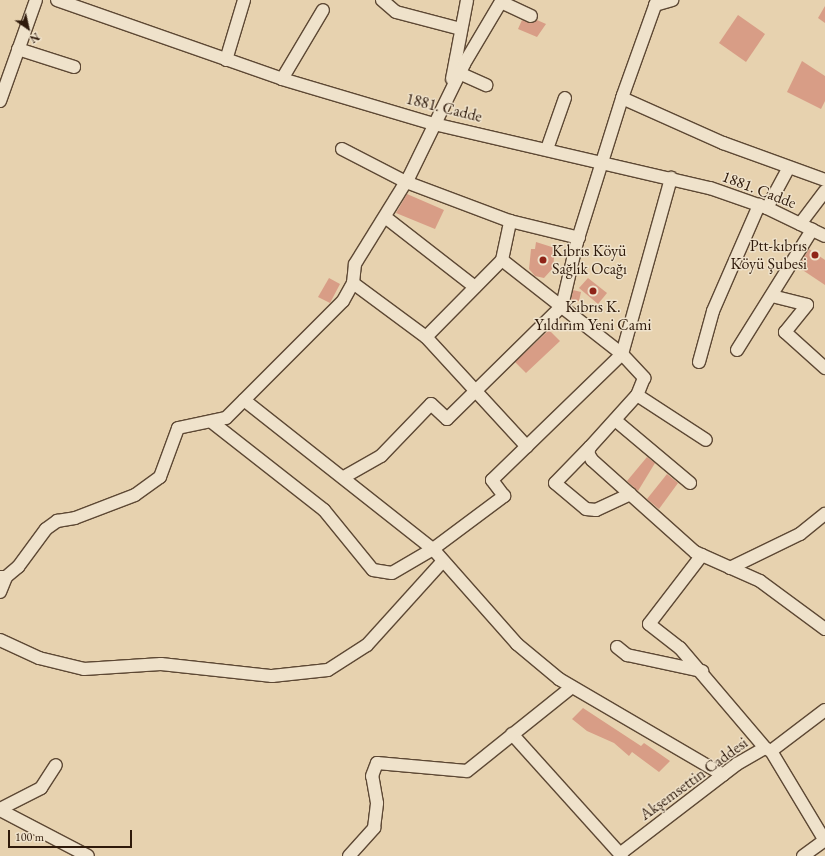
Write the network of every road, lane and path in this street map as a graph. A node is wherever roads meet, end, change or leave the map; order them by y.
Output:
1 (36, 0) edge
2 (56, 0) edge
3 (244, 0) edge
4 (382, 0) edge
5 (467, 0) edge
6 (672, 0) edge
7 (502, 1) edge
8 (656, 3) edge
9 (324, 10) dead end
10 (531, 16) dead end
11 (461, 29) junction
12 (18, 49) junction
13 (226, 60) junction
14 (74, 67) dead end
15 (459, 73) junction
16 (282, 79) junction
17 (486, 85) dead end
18 (449, 94) junction
19 (565, 98) dead end
20 (622, 98) junction
21 (0, 101) edge
22 (434, 124) junction
23 (342, 149) dead end
24 (547, 149) junction
25 (603, 161) junction
26 (788, 169) junction
27 (671, 178) junction
28 (825, 180) edge
29 (406, 182) junction
30 (825, 191) edge
31 (763, 206) junction
32 (385, 217) junction
33 (510, 221) junction
34 (800, 224) junction
35 (812, 230) junction
36 (825, 236) edge
37 (579, 238) junction
38 (502, 260) junction
39 (353, 283) junction
40 (475, 287) junction
41 (772, 296) junction
42 (562, 306) junction
43 (426, 337) junction
44 (737, 350) dead end
45 (622, 354) junction
46 (699, 362) dead end
47 (825, 368) edge
48 (476, 391) junction
49 (637, 394) junction
50 (244, 400) junction
51 (615, 420) junction
52 (213, 423) junction
53 (706, 440) dead end
54 (527, 447) junction
55 (590, 447) junction
56 (344, 477) junction
57 (690, 483) dead end
58 (630, 494) junction
59 (825, 514) edge
60 (433, 549) junction
61 (702, 555) junction
62 (443, 561) junction
63 (730, 568) junction
64 (3, 577) edge
65 (0, 592) edge
66 (825, 629) edge
67 (0, 640) edge
68 (617, 647) dead end
69 (702, 671) junction
70 (572, 686) junction
71 (825, 710) edge
72 (512, 734) junction
73 (768, 750) junction
74 (56, 765) dead end
75 (723, 775) junction
76 (0, 809) edge
77 (825, 840) edge
78 (621, 854) edge
79 (88, 856) edge
80 (349, 856) edge
81 (803, 856) edge

1 - 12 street
2 - 13 street, 1881. Cadde
3 - 13 street
4 - 11 street
5 - 11 street
6 - 8 street
7 - 10 street
7 - 15 street
8 - 20 street
9 - 16 street
11 - 18 street
12 - 14 street
12 - 21 street
13 - 16 street, 1881. Cadde
15 - 17 street
15 - 18 street
16 - 22 street, 1881. Cadde
18 - 22 street
19 - 24 street
20 - 25 street
20 - 26 street
22 - 24 street, 1881. Cadde
22 - 29 street
23 - 29 street
24 - 25 street, 1881. Cadde
25 - 27 street, 1881. Cadde
25 - 37 street
26 - 28 street
26 - 31 street
27 - 31 street, 1881. Cadde
27 - 45 street
29 - 32 street
29 - 33 street
30 - 34 street
31 - 34 street, 1881. Cadde
31 - 46 street
32 - 39 street
32 - 40 street
33 - 37 street
33 - 38 street
34 - 35 street, 1881. Cadde
35 - 36 street, 1881. Cadde
35 - 41 street
37 - 42 street
38 - 40 street
38 - 42 street
39 - 43 street
39 - 50 street
40 - 43 street
41 - 44 street
41 - 47 street
42 - 45 street
42 - 48 street
43 - 48 street
45 - 49 street
45 - 54 street
48 - 54 street
48 - 56 street
49 - 51 street
49 - 53 street
50 - 52 street
50 - 56 street
51 - 55 street
51 - 57 street
52 - 60 street
52 - 64 street
54 - 60 street
55 - 58 street
55 - 58 street
56 - 60 street
58 - 61 street
59 - 63 street
60 - 62 street
61 - 63 street
61 - 69 street
62 - 67 street
62 - 70 street
63 - 66 street
64 - 65 street
68 - 69 street
69 - 73 street
70 - 72 street
70 - 75 street
71 - 73 street, Akşemsettin Caddesi
72 - 78 street
72 - 80 street
73 - 75 street, Akşemsettin Caddesi
73 - 77 street
74 - 76 street
75 - 78 street, Akşemsettin Caddesi
76 - 79 street
77 - 81 street

